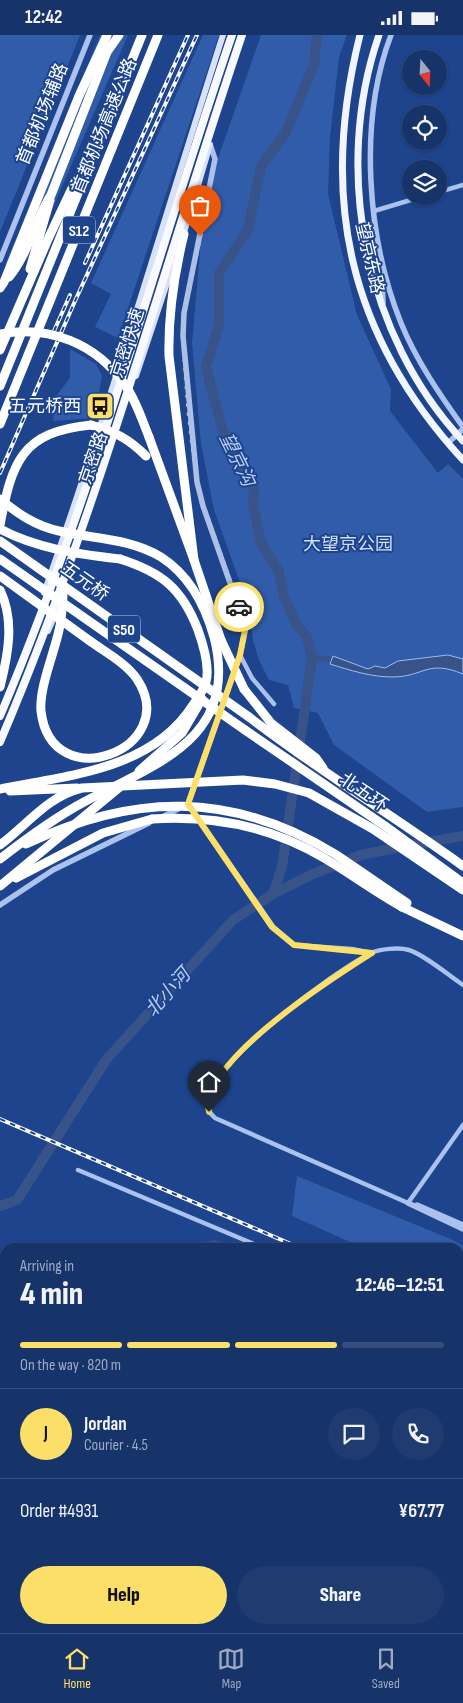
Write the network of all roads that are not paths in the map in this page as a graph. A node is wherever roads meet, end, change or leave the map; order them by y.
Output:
1 (90, 35) edge
2 (107, 35) edge
3 (119, 35) edge
4 (142, 35) edge
5 (158, 35) edge
6 (223, 35) edge
7 (232, 35) edge
8 (243, 35) edge
9 (360, 35) edge
10 (379, 35) edge
11 (391, 35) edge
12 (210, 143) junction
13 (90, 161) junction
14 (463, 185) edge
15 (447, 190) edge
16 (51, 195) junction
17 (402, 203) edge
18 (374, 211) junction
19 (184, 234) junction
20 (0, 260) edge
21 (381, 262) junction
22 (28, 283) junction
23 (2, 285) edge
24 (383, 308) junction
25 (0, 334) edge
26 (0, 351) edge
27 (0, 386) edge
28 (0, 425) edge
29 (461, 430) edge
30 (463, 442) edge
31 (448, 443) junction
32 (455, 451) junction
33 (463, 460) edge
34 (162, 476) junction
35 (0, 499) edge
36 (0, 525) edge
37 (0, 529) edge
38 (0, 541) edge
39 (0, 559) edge
40 (194, 560) junction
41 (0, 576) edge
42 (0, 590) edge
43 (63, 596) junction
44 (240, 655) junction
45 (206, 682) junction
46 (0, 687) edge
47 (274, 704) dead end
48 (0, 709) edge
49 (0, 716) edge
50 (245, 730) joint
51 (0, 742) edge
52 (296, 748) junction
53 (82, 788) junction
54 (0, 791) edge
55 (188, 804) junction
56 (0, 845) edge
57 (0, 859) edge
58 (460, 864) edge
59 (463, 883) edge
60 (0, 887) edge
61 (463, 890) edge
62 (0, 905) edge
63 (405, 905) junction
64 (463, 935) edge
65 (294, 945) joint
66 (372, 953) junction
67 (463, 985) edge
68 (463, 1125) edge
69 (78, 1170) dead end
70 (408, 1203) junction
71 (463, 1225) edge
72 (463, 1229) edge
73 (251, 1243) edge

1 - 20 street, 首都机场辅路
2 - 23 highway
3 - 16 highway
4 - 13 highway, 首都机场高速公路 / S12
5 - 28 highway, 首都机场高速公路 / S12
6 - 48 main road, 京密路
7 - 49 highway, 京密快速, bridge
8 - 12 main road, 京密路
8 - 51 highway, 京密快速, bridge
9 - 31 main road, 望京东路
10 - 24 main road, 望京东路
11 - 18 street
12 - 19 main road, 京密路
12 - 44 street
13 - 22 highway
13 - 27 highway, 首都机场高速公路 / S12
14 - 15 street
16 - 22 highway
16 - 23 highway
17 - 18 street
18 - 21 street
19 - 40 highway
19 - 43 main road, 京密路
21 - 24 street
21 - 29 street
22 - 26 highway
24 - 29 main road, 望京东路
25 - 34 highway, bridge
29 - 30 main road, 望京东路
29 - 31 street
30 - 32 street
31 - 32 main road, 望京东路
32 - 33 main road, 望京东路
34 - 36 highway, bridge
34 - 40 highway
35 - 57 highway, bridge
37 - 45 highway, bridge
38 - 52 highway, 五元桥 / S50, bridge
39 - 50 highway, 五元桥 / S50, bridge
40 - 52 highway, bridge
41 - 43 highway, bridge
42 - 46 highway
43 - 51 main road, 京密路
44 - 47 street
44 - 55 street
45 - 54 highway
45 - 60 highway
50 - 59 highway, 北五环 / S50
52 - 58 highway, 北五环
53 - 54 highway, bridge
53 - 56 highway, bridge
53 - 61 highway, bridge
55 - 62 street
55 - 65 street
57 - 63 highway, bridge
60 - 63 highway, bridge
63 - 64 highway
65 - 66 street
66 - 67 street
66 - 70 street
68 - 70 street
69 - 73 street
70 - 71 street
70 - 72 street

